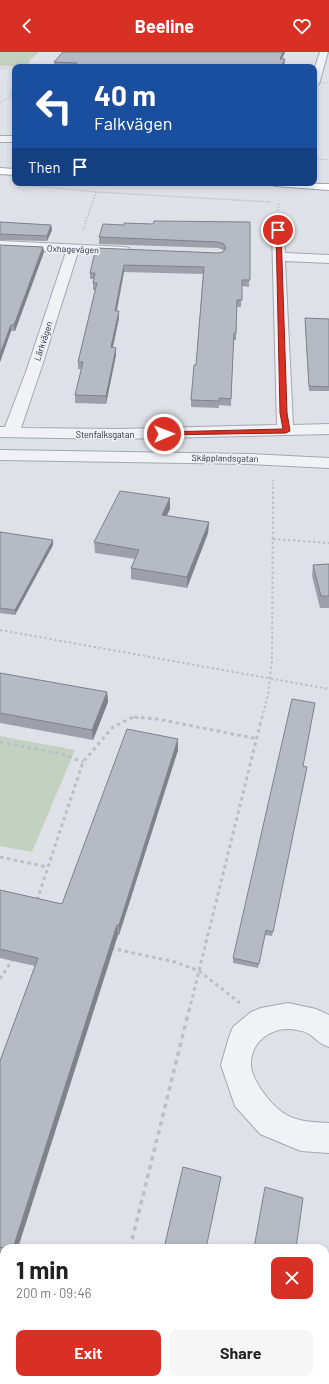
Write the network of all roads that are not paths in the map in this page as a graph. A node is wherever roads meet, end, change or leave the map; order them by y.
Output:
1 (324, 52) edge
2 (317, 74) edge
3 (0, 139) edge
4 (12, 139) edge
5 (0, 163) edge
6 (12, 163) edge
7 (0, 171) edge
8 (12, 172) edge
9 (317, 175) edge
10 (329, 176) edge
11 (316, 186) edge
12 (329, 187) edge
13 (278, 230) dead end
14 (0, 245) edge
15 (73, 249) junction
16 (134, 251) edge
17 (280, 257) junction
18 (329, 259) edge
19 (329, 430) edge
20 (286, 431) junction
21 (5, 432) edge
22 (0, 455) edge
23 (329, 463) edge
24 (329, 1034) edge
25 (329, 1138) edge

1 - 2 street
3 - 4 street
5 - 6 main road
7 - 8 main road
9 - 10 main road
11 - 12 main road
13 - 17 street
14 - 15 street, Oxhagevägen
15 - 16 street, Oxhagevägen
15 - 21 street, Lärkvägen
17 - 18 street
17 - 20 street
19 - 20 street, Stenfalksgatan
20 - 21 street, Stenfalksgatan
22 - 23 street, Skäpplandsgatan
24 - 25 street

